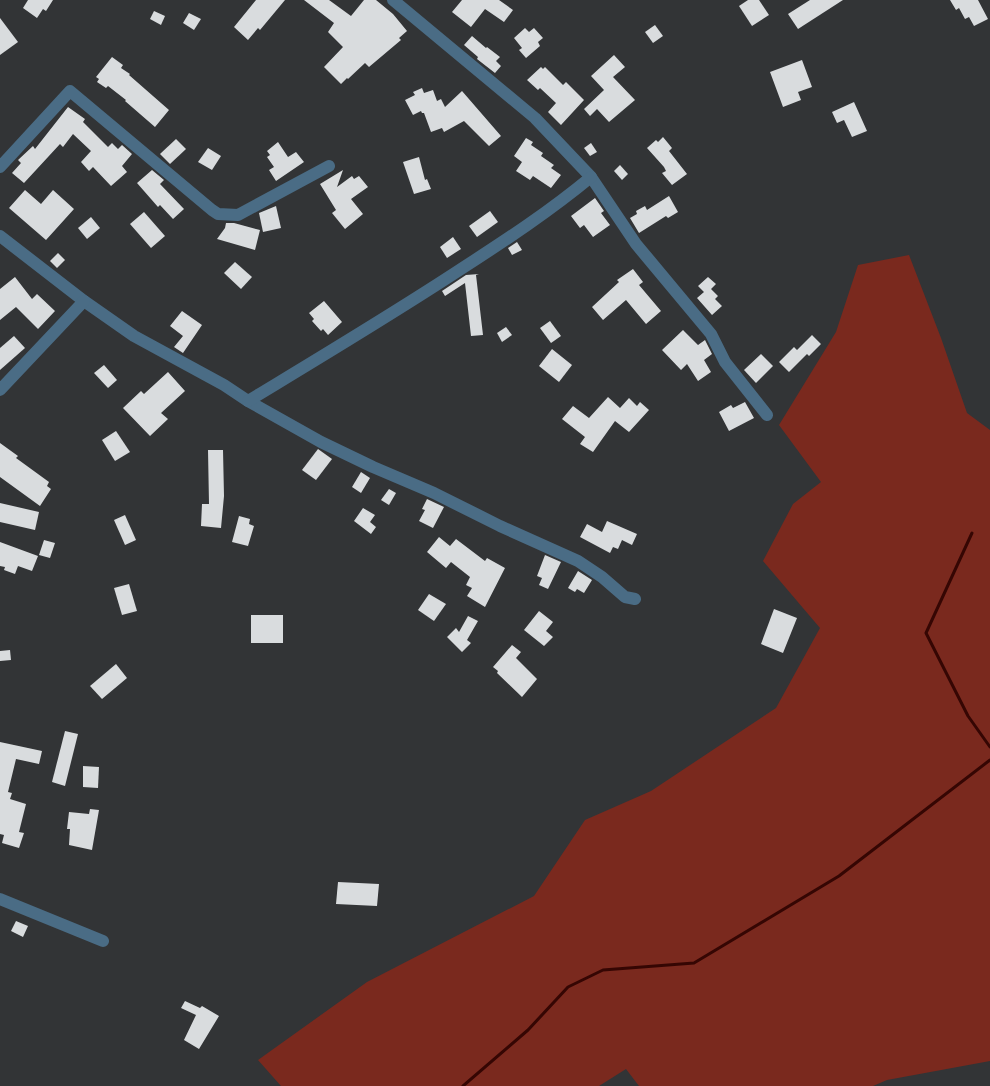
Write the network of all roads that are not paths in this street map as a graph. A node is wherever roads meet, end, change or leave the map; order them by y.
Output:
1 (393, 0) edge
2 (329, 166) dead end
3 (0, 167) edge
4 (591, 177) junction
5 (0, 236) edge
6 (84, 301) junction
7 (0, 390) edge
8 (248, 401) junction
9 (767, 415) dead end
10 (635, 598) dead end
11 (0, 900) edge
12 (103, 941) dead end

1 - 4 street
2 - 3 street
4 - 8 street
4 - 9 street
5 - 6 street
6 - 7 street
6 - 8 street
8 - 10 street
11 - 12 street

